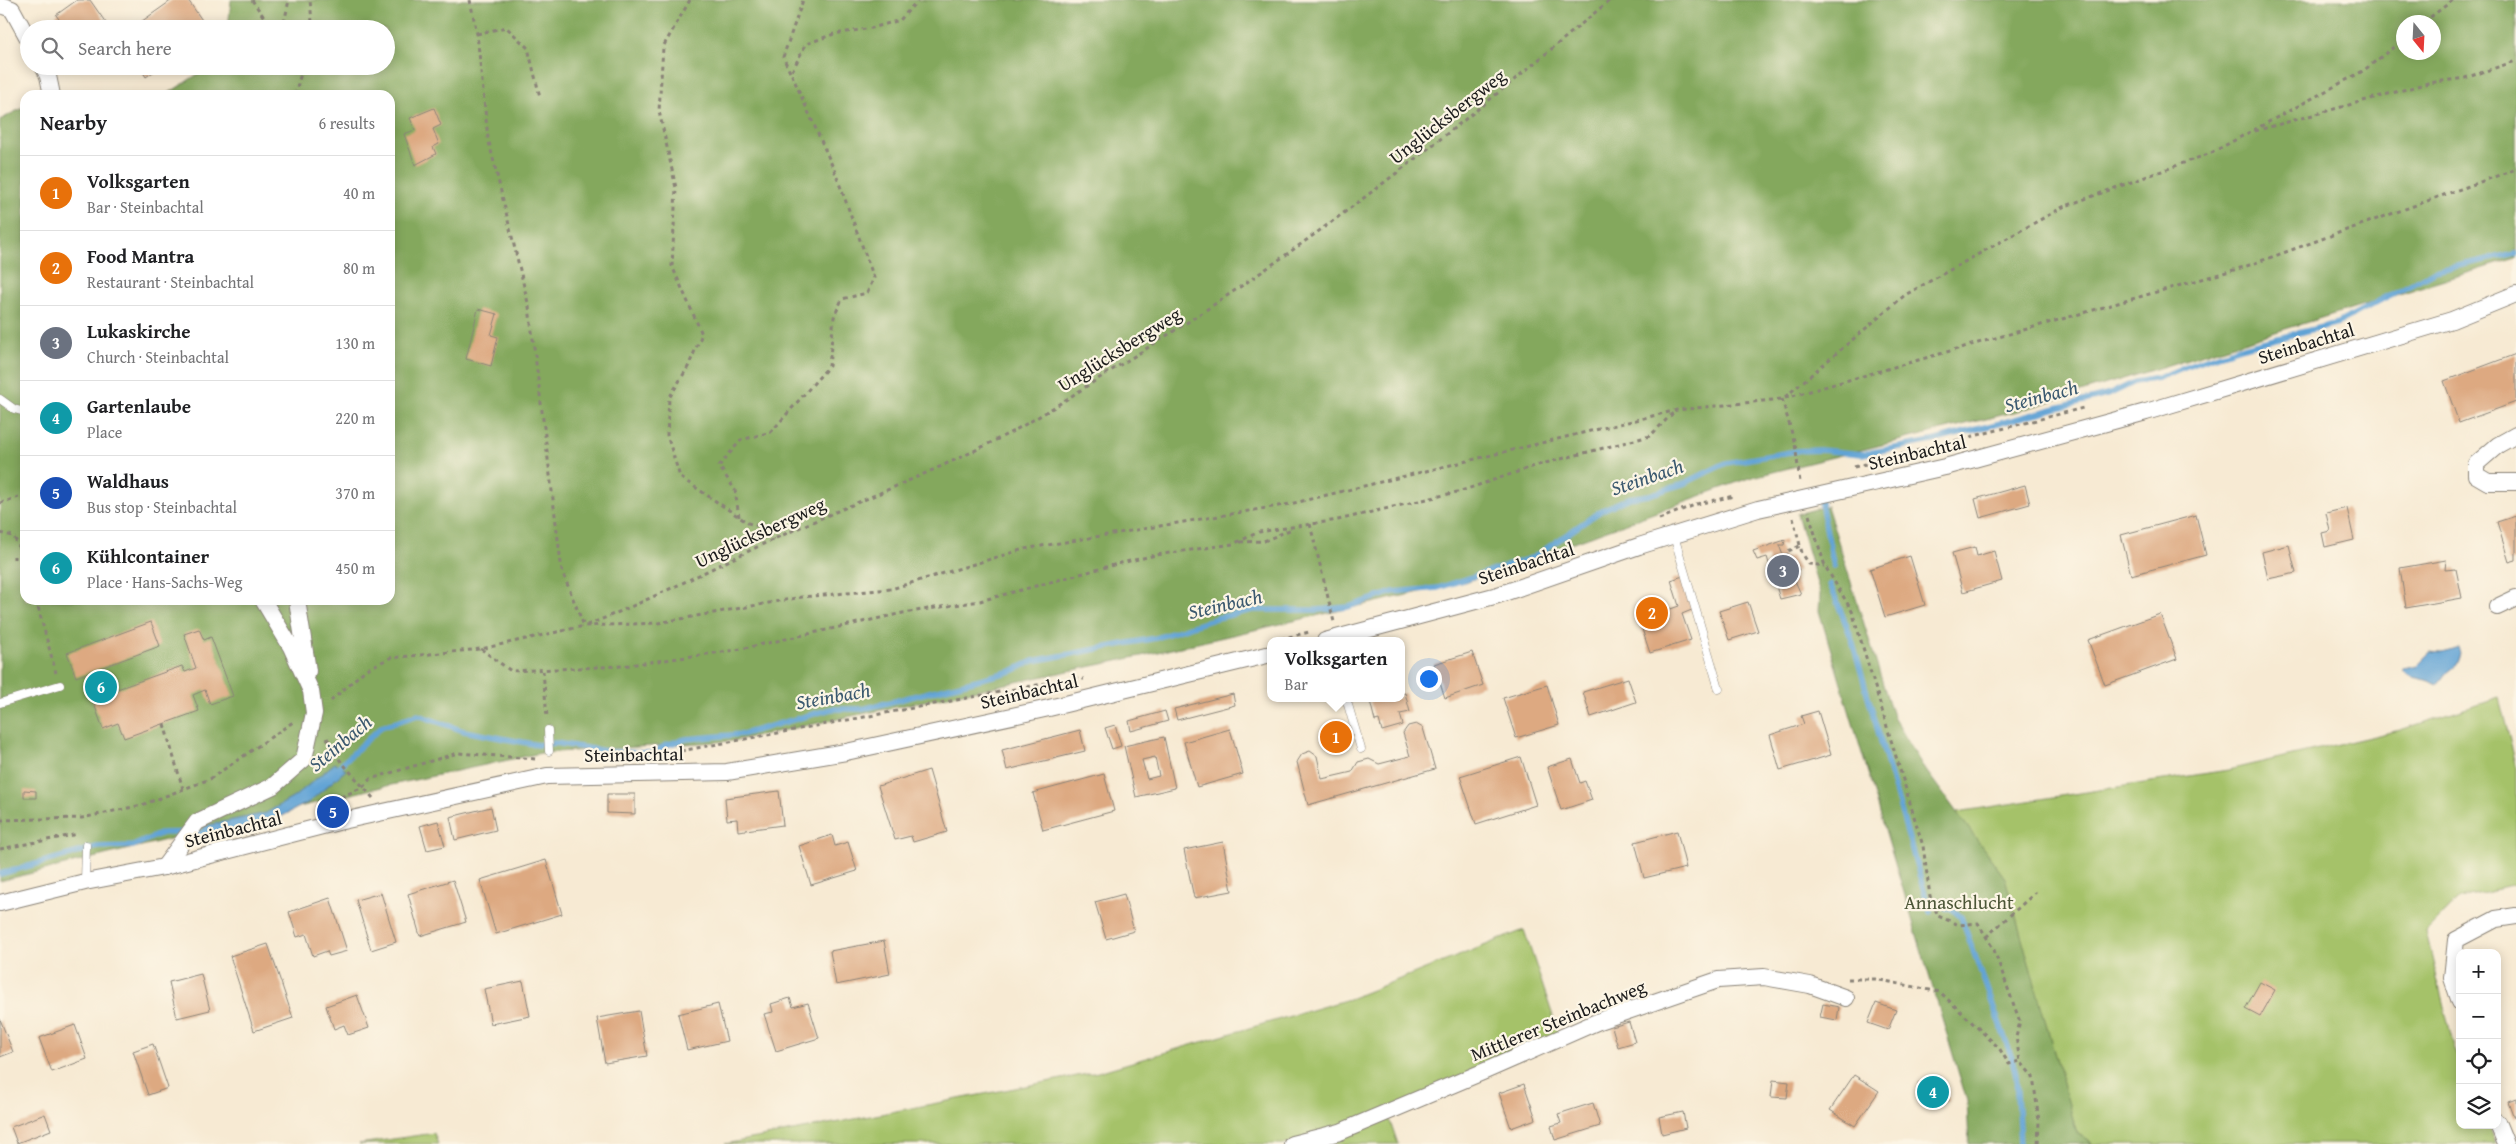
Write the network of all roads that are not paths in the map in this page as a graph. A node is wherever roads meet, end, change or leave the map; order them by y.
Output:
1 (12, 5) edge
2 (20, 21) edge
3 (48, 75) edge
4 (51, 90) edge
5 (2516, 294) edge
6 (0, 400) edge
7 (20, 411) edge
8 (2516, 435) edge
9 (2516, 482) edge
10 (1674, 536) junction
11 (2516, 598) edge
12 (265, 605) edge
13 (298, 605) edge
14 (2497, 607) dead end
15 (1329, 637) edge
16 (1267, 655) edge
17 (60, 685) dead end
18 (1719, 689) dead end
19 (311, 691) junction
20 (1347, 702) edge
21 (0, 703) edge
22 (548, 730) road end
23 (1361, 749) dead end
24 (549, 751) dead end
25 (86, 845) dead end
26 (164, 867) junction
27 (85, 882) junction
28 (0, 903) edge
29 (2516, 916) edge
30 (2457, 994) edge
31 (1846, 998) dead end
32 (2500, 1129) edge
33 (1292, 1144) edge
34 (2506, 1144) edge

1 - 2 street
3 - 4 street
5 - 10 street, Steinbachtal
6 - 7 lane
8 - 9 street
10 - 15 street, Steinbachtal
10 - 18 lane
11 - 14 street
12 - 19 street
13 - 19 street
16 - 26 street, Steinbachtal
17 - 21 lane
19 - 26 street
20 - 23 lane
22 - 24 lane
25 - 27 lane
26 - 27 street, Steinbachtal
27 - 28 street, Steinbachtal
29 - 30 street
31 - 33 street, Mittlerer Steinbachweg
32 - 34 street

